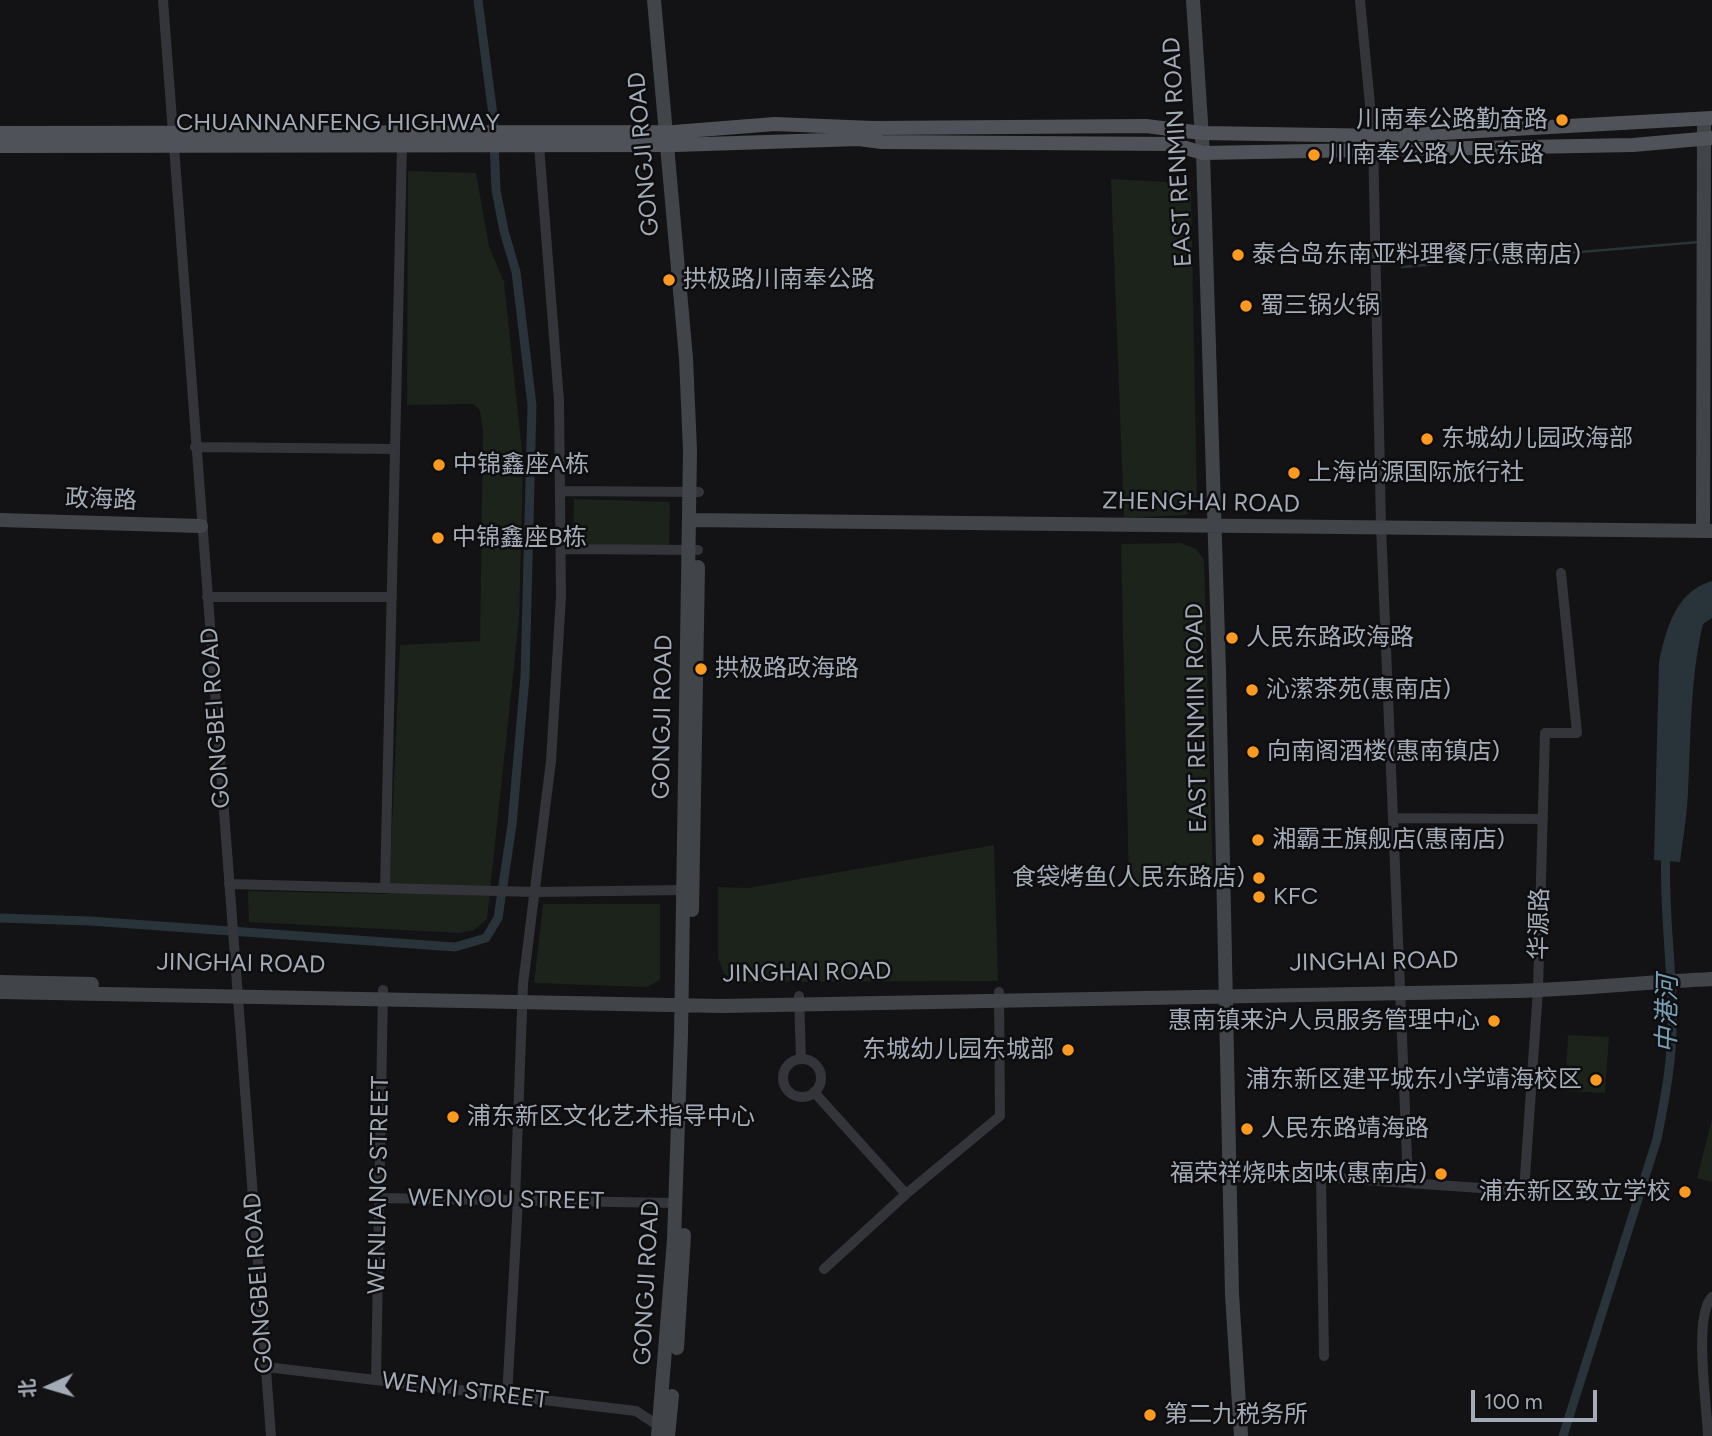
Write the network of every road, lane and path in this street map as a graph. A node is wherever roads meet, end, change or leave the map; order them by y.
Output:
1 (163, 0) edge
2 (654, 0) edge
3 (663, 0) edge
4 (1193, 0) edge
5 (1201, 0) edge
6 (1360, 0) edge
7 (1708, 118) edge
8 (0, 133) edge
9 (1207, 133) junction
10 (1373, 136) junction
11 (172, 139) junction
12 (474, 139) junction
13 (510, 139) junction
14 (670, 139) junction
15 (1708, 139) edge
16 (402, 145) junction
17 (539, 145) junction
18 (0, 146) edge
19 (1373, 151) junction
20 (1207, 153) junction
21 (195, 447) junction
22 (396, 449) junction
23 (562, 491) junction
24 (694, 492) junction
25 (0, 520) edge
26 (694, 520) junction
27 (1219, 525) junction
28 (201, 526) junction
29 (1381, 526) junction
30 (1708, 531) edge
31 (562, 549) junction
32 (694, 550) junction
33 (1561, 573) dead end
34 (207, 597) junction
35 (392, 597) junction
36 (1393, 818) junction
37 (1543, 819) junction
38 (229, 884) junction
39 (385, 888) junction
40 (683, 890) junction
41 (536, 892) junction
42 (1712, 979) edge
43 (0, 982) edge
44 (1539, 986) junction
45 (1400, 989) junction
46 (237, 991) junction
47 (0, 992) edge
48 (1230, 993) junction
49 (382, 994) junction
50 (523, 997) junction
51 (1000, 997) junction
52 (799, 1000) junction
53 (686, 1001) junction
54 (801, 1059) junction
55 (814, 1092) junction
56 (1239, 1177) junction
57 (1321, 1177) junction
58 (1408, 1183) junction
59 (906, 1194) junction
60 (379, 1198) junction
61 (516, 1200) junction
62 (675, 1203) junction
63 (824, 1269) dead end
64 (1712, 1297) edge
65 (1324, 1356) dead end
66 (266, 1367) junction
67 (376, 1380) junction
68 (507, 1397) junction
69 (662, 1433) edge
70 (271, 1436) edge
71 (1241, 1436) edge
72 (1249, 1436) edge
73 (1708, 1436) edge

1 - 11 street, GONGBEI ROAD
2 - 14 street, GONGJI ROAD
3 - 14 street, GONGJI ROAD
4 - 9 street, EAST RENMIN ROAD
5 - 9 street, EAST RENMIN ROAD
6 - 10 street
7 - 10 main road
7 - 15 street
8 - 11 main road, CHUANNANFENG HIGHWAY
9 - 10 main road
9 - 14 main road
9 - 20 street, EAST RENMIN ROAD
10 - 19 street
11 - 12 main road, CHUANNANFENG HIGHWAY
11 - 16 main road, CHUANNANFENG HIGHWAY
11 - 18 main road, CHUANNANFENG HIGHWAY
11 - 21 street, GONGBEI ROAD
12 - 13 main road, CHUANNANFENG HIGHWAY
12 - 16 main road, CHUANNANFENG HIGHWAY
13 - 14 main road, CHUANNANFENG HIGHWAY
13 - 17 main road, CHUANNANFENG HIGHWAY
14 - 17 main road, CHUANNANFENG HIGHWAY
14 - 20 main road
14 - 24 street, GONGJI ROAD
15 - 19 main road
15 - 30 street
16 - 22 street
17 - 23 street
19 - 20 main road
19 - 29 street
20 - 27 street, EAST RENMIN ROAD
21 - 22 street
21 - 28 street, GONGBEI ROAD
22 - 35 street
23 - 24 street
23 - 31 street
24 - 26 street, GONGJI ROAD
25 - 28 street, 政海路
26 - 27 street, ZHENGHAI ROAD
26 - 32 street, GONGJI ROAD
27 - 29 street, ZHENGHAI ROAD
27 - 48 street, EAST RENMIN ROAD
28 - 34 street, GONGBEI ROAD
29 - 30 street, ZHENGHAI ROAD
29 - 36 street
31 - 32 street
31 - 41 street
32 - 40 street, GONGJI ROAD
32 - 53 street, GONGJI ROAD
33 - 37 street, 华源路
34 - 35 street
34 - 38 street, GONGBEI ROAD
35 - 39 street
36 - 37 street
36 - 45 street
37 - 44 street, 华源路
38 - 39 street
38 - 46 street, GONGBEI ROAD
39 - 41 street
40 - 41 street
40 - 53 street, GONGJI ROAD
41 - 50 street
42 - 44 street, JINGHAI ROAD
43 - 46 street, JINGHAI ROAD
44 - 45 street, JINGHAI ROAD
44 - 58 street, 华源路
45 - 48 street, JINGHAI ROAD
45 - 58 street
46 - 47 street, JINGHAI ROAD
46 - 49 street, JINGHAI ROAD
46 - 66 street, GONGBEI ROAD
48 - 51 street, JINGHAI ROAD
48 - 56 street, EAST RENMIN ROAD
48 - 71 street, EAST RENMIN ROAD
49 - 50 street, JINGHAI ROAD
49 - 60 street, WENLIANG STREET
50 - 53 street, JINGHAI ROAD
50 - 61 street
51 - 52 street, JINGHAI ROAD
51 - 59 street
52 - 53 street, JINGHAI ROAD
52 - 54 street
53 - 62 street, GONGJI ROAD
53 - 69 street, GONGJI ROAD
54 - 55 street
54 - 55 street
55 - 59 street
56 - 57 street
56 - 72 street, EAST RENMIN ROAD
57 - 58 street
57 - 65 street
59 - 63 street
60 - 61 street, WENYOU STREET
60 - 67 street, WENLIANG STREET
61 - 62 street, WENYOU STREET
61 - 68 street
62 - 69 street, GONGJI ROAD
64 - 73 street
66 - 67 street, WENYI STREET
66 - 70 street, GONGBEI ROAD
67 - 68 street, WENYI STREET
68 - 69 street, WENYI STREET

